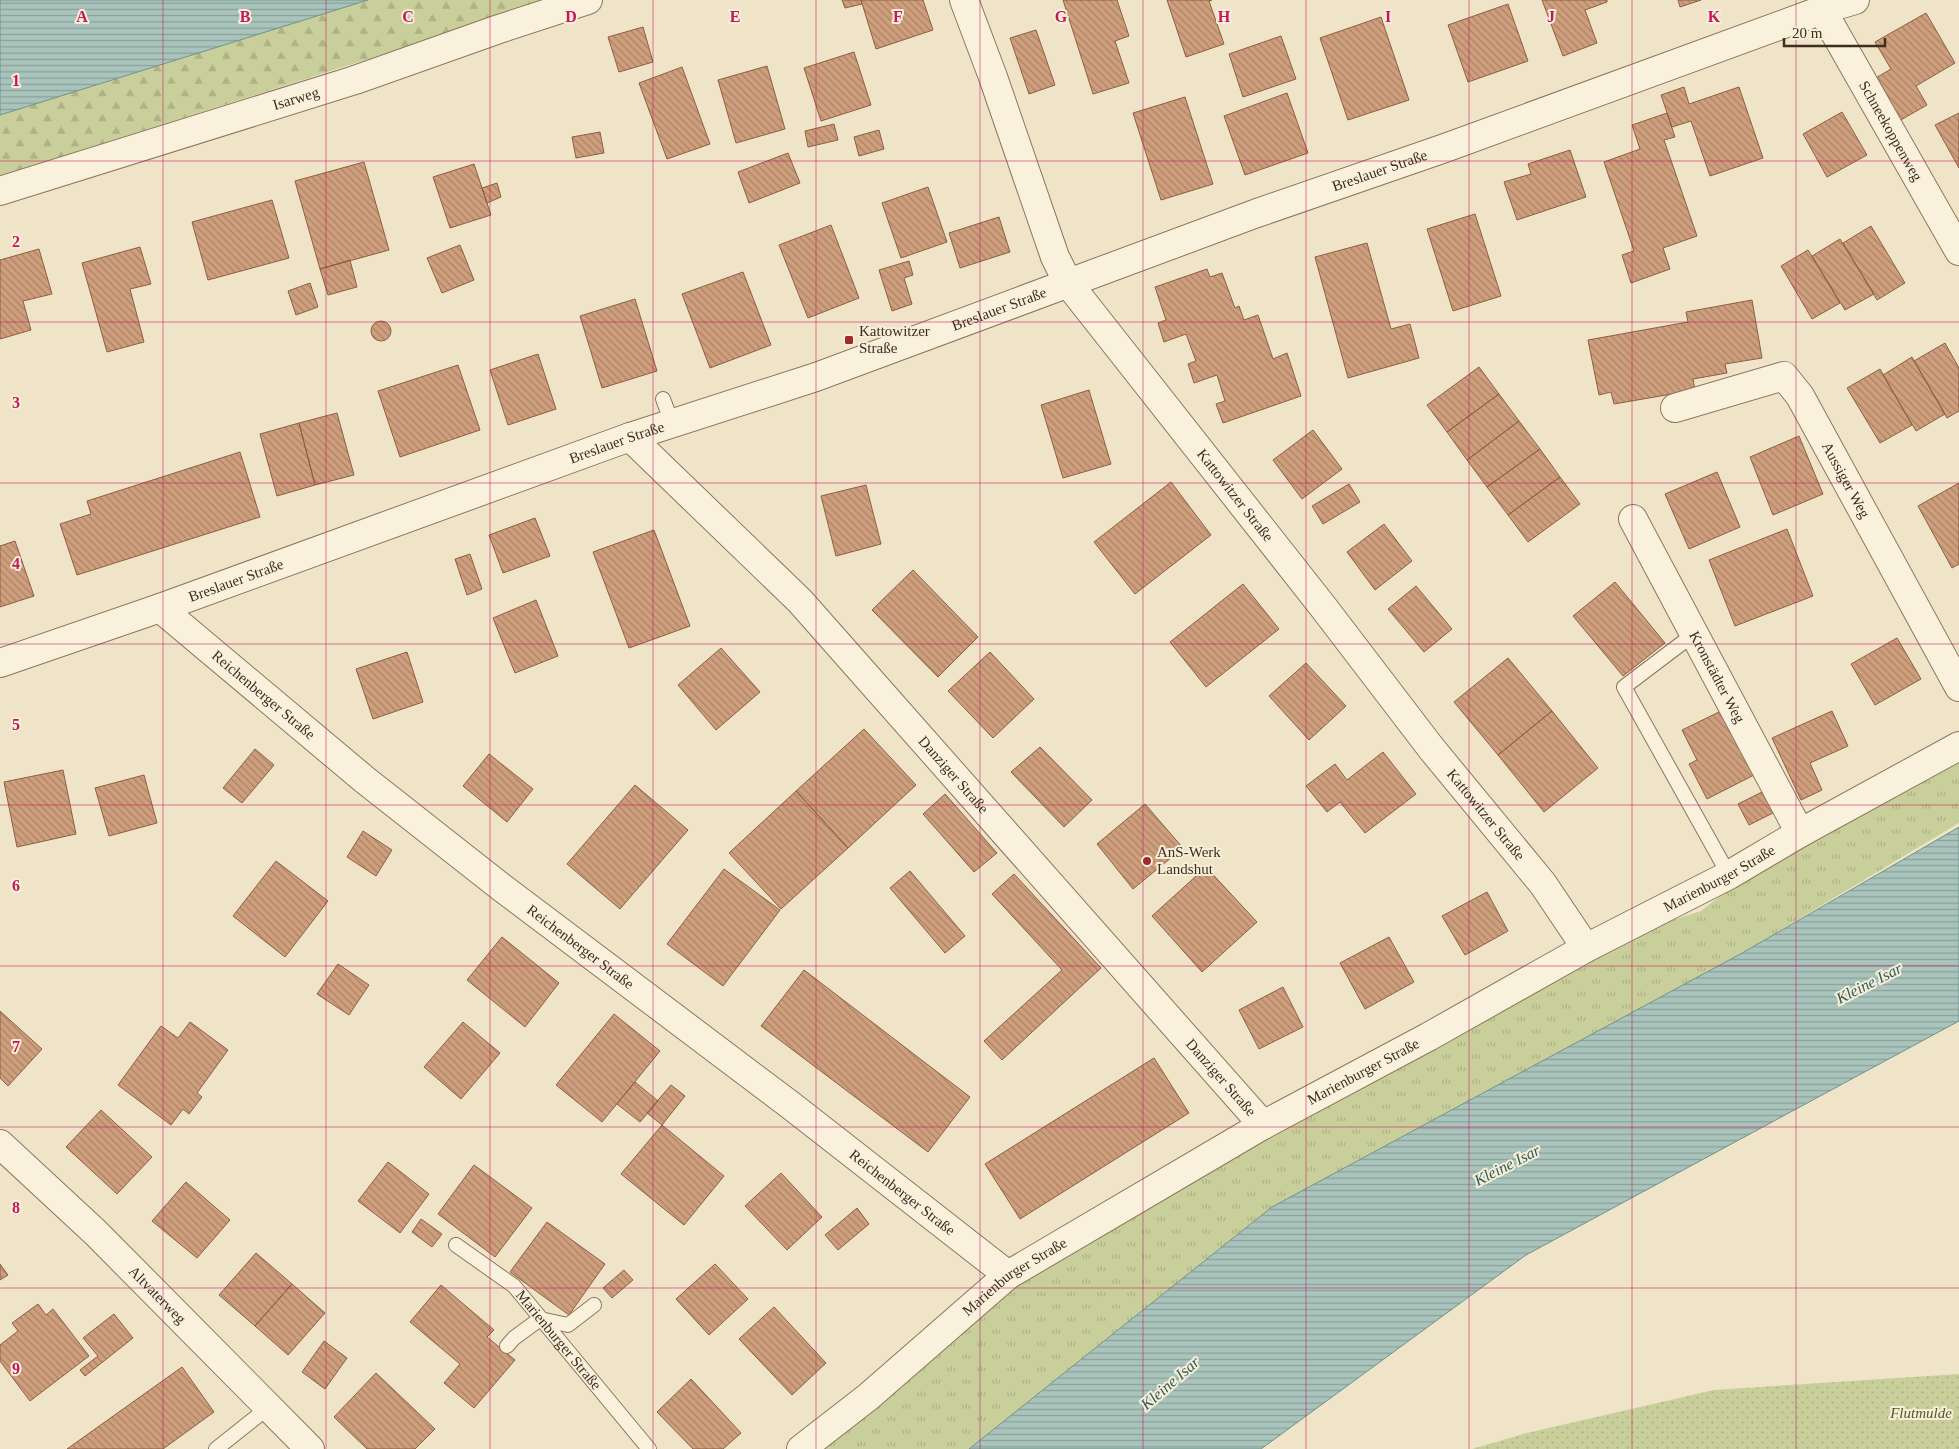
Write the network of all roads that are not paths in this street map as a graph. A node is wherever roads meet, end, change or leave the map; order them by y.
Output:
1 (588, 0) edge
2 (964, 0) edge
3 (1855, 0) edge
4 (1822, 10) junction
5 (0, 190) edge
6 (1959, 251) edge
7 (1068, 283) junction
8 (1674, 408) dead end
9 (630, 437) junction
10 (1633, 520) dead end
11 (160, 608) junction
12 (1694, 634) junction
13 (0, 663) edge
14 (1959, 687) edge
15 (1959, 746) edge
16 (1800, 833) junction
17 (1729, 875) junction
18 (1586, 948) junction
19 (1263, 1125) junction
20 (0, 1144) edge
21 (456, 1244) dead end
22 (1008, 1275) junction
23 (594, 1305) dead end
24 (540, 1319) junction
25 (508, 1346) dead end
26 (269, 1407) junction
27 (216, 1449) edge
28 (310, 1449) edge
29 (649, 1449) edge
30 (801, 1449) edge

1 - 5 street, Isarweg
2 - 7 street, Kattowitzer Straße
3 - 4 street, Breslauer Straße
4 - 6 street, Schneekoppenweg
4 - 7 street, Breslauer Straße
7 - 9 street, Breslauer Straße
7 - 18 street, Kattowitzer Straße
8 - 14 street, Aussiger Weg
9 - 11 street, Breslauer Straße
9 - 19 street, Danziger Straße
10 - 12 street, Kronstädter Weg
11 - 13 street, Breslauer Straße
11 - 22 street, Reichenberger Straße
12 - 16 street, Kronstädter Weg
12 - 17 lane
15 - 16 street, Marienburger Straße
16 - 17 street, Marienburger Straße
17 - 18 street, Marienburger Straße
18 - 19 street, Marienburger Straße
19 - 22 street, Marienburger Straße
20 - 26 street, Altvaterweg
21 - 24 lane, Marienburger Straße
22 - 30 street, Marienburger Straße
23 - 24 lane
24 - 25 lane
24 - 29 lane, Marienburger Straße
26 - 27 lane
26 - 28 street, Altvaterweg

